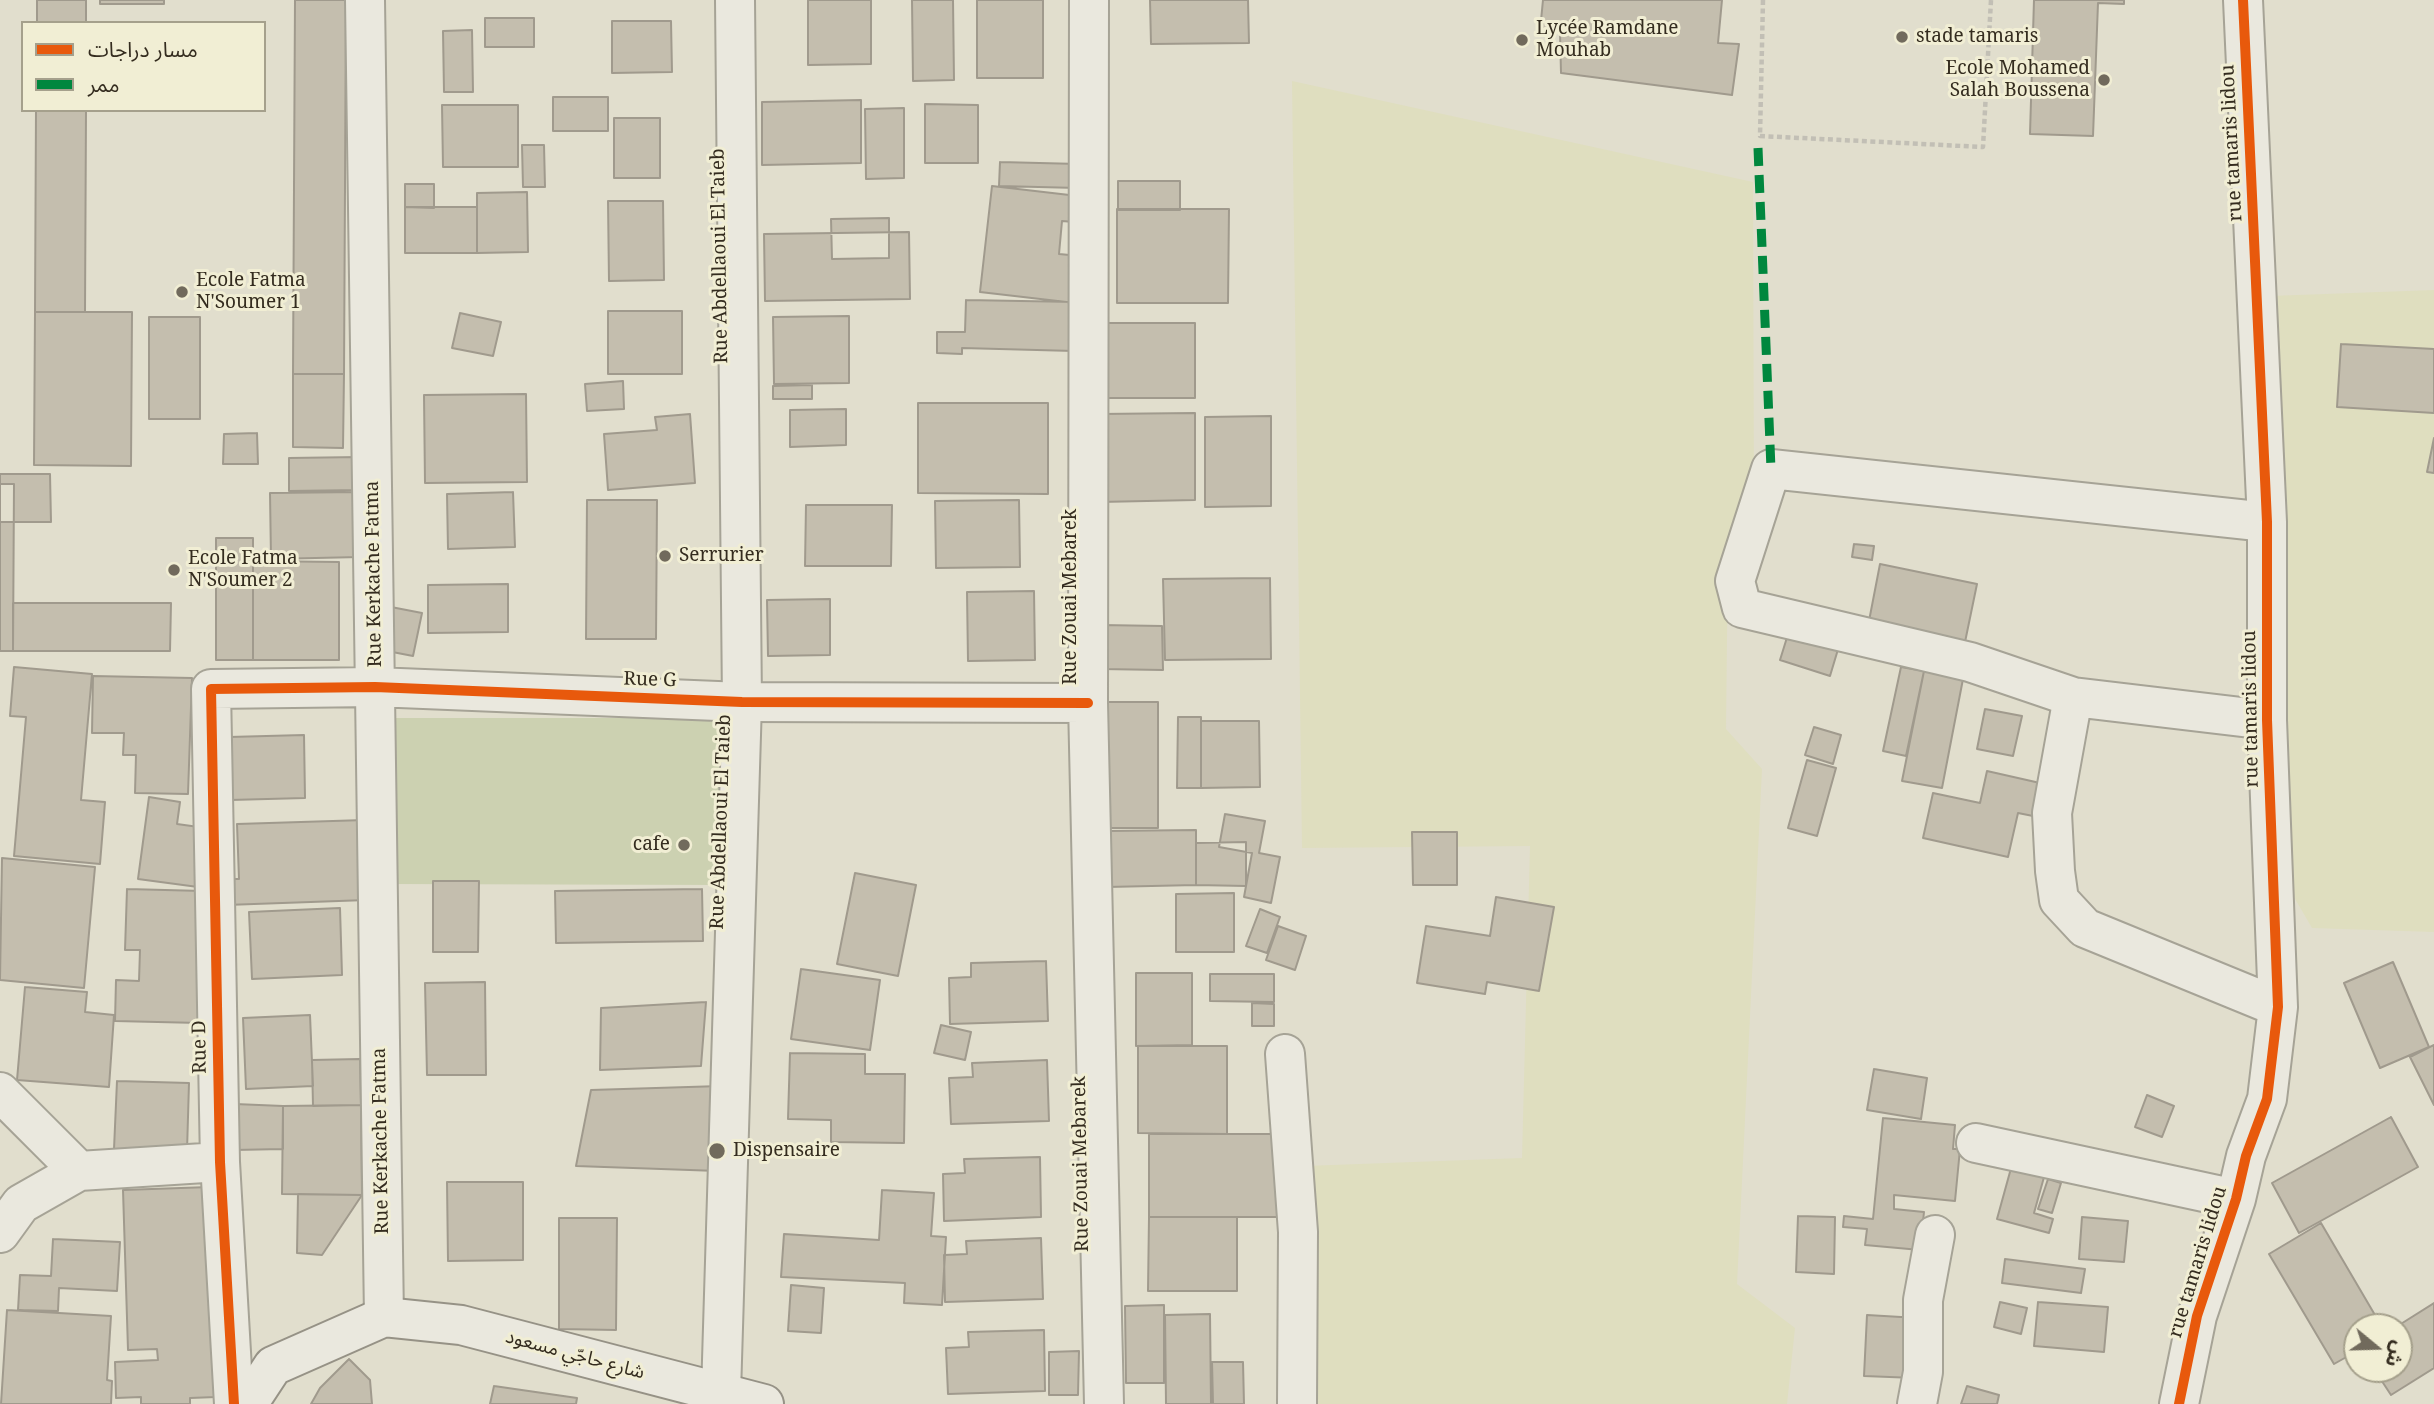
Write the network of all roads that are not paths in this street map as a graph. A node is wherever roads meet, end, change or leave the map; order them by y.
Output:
1 (365, 0) edge
2 (735, 0) edge
3 (1089, 0) edge
4 (2244, 0) edge
5 (2267, 522) junction
6 (375, 687) junction
7 (211, 689) joint
8 (2073, 697) junction
9 (743, 702) junction
10 (1088, 703) junction
11 (2267, 720) junction
12 (2278, 1007) junction
13 (1285, 1054) dead end
14 (0, 1092) edge
15 (1976, 1143) dead end
16 (220, 1162) junction
17 (79, 1171) junction
18 (2236, 1199) junction
19 (0, 1233) edge
20 (1935, 1235) dead end
21 (384, 1317) junction
22 (720, 1393) junction
23 (234, 1404) edge
24 (248, 1404) edge
25 (764, 1404) edge
26 (1104, 1404) edge
27 (1297, 1404) edge
28 (1917, 1404) edge
29 (2179, 1404) edge

1 - 6 street, Rue Kerkache Fatma
2 - 9 street, Rue Abdellaoui El Taieb
3 - 10 street, Rue Zouai Mebarek
4 - 5 street, rue tamaris lidou
5 - 8 street
5 - 11 street, rue tamaris lidou
6 - 7 street, Rue G
6 - 9 street, Rue G
6 - 21 street, Rue Kerkache Fatma
7 - 16 street, Rue D
8 - 11 street
8 - 12 street
9 - 10 street, Rue G
9 - 22 street, Rue Abdellaoui El Taieb
10 - 26 street, Rue Zouai Mebarek
11 - 12 street, rue tamaris lidou
12 - 18 street, rue tamaris lidou
13 - 27 street
14 - 17 street
15 - 18 street
16 - 17 street
16 - 23 street, Rue D
17 - 19 street
18 - 29 street, rue tamaris lidou
20 - 28 street
21 - 22 street, شارع حاجّي مسعود
21 - 24 street
22 - 25 street, شارع حاجّي مسعود

